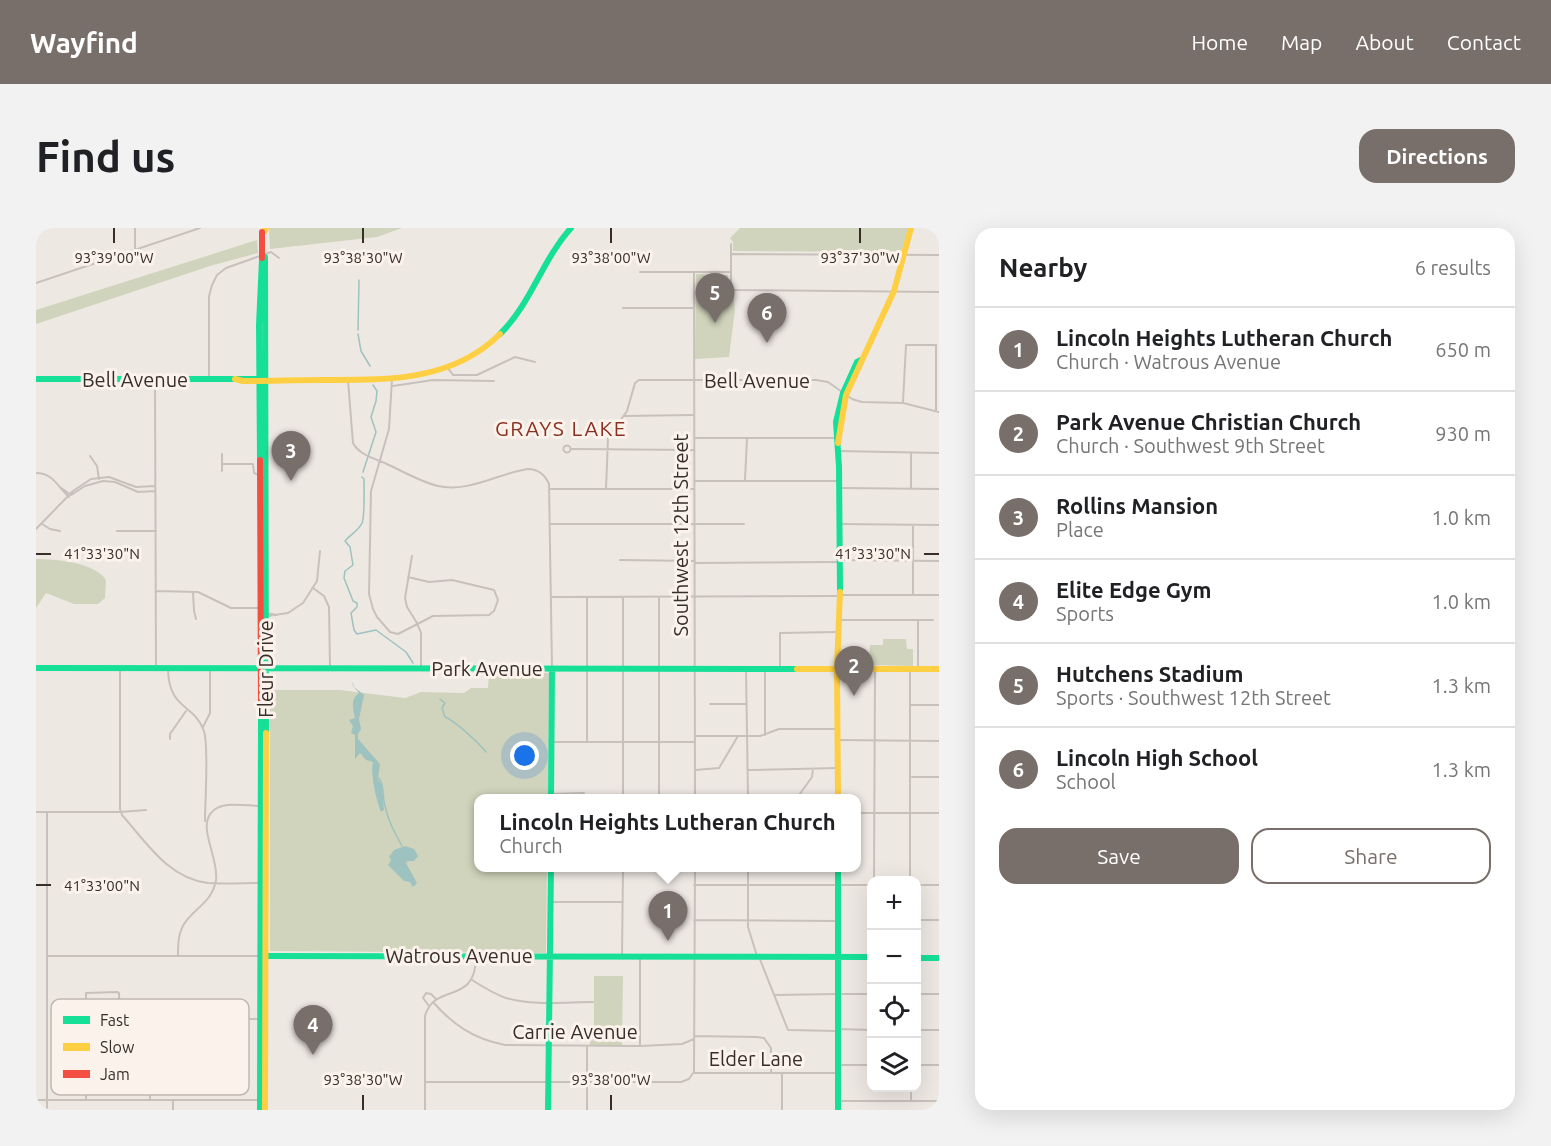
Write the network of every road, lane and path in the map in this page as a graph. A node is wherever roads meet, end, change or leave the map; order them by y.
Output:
1 (135, 228) edge
2 (200, 228) edge
3 (572, 228) edge
4 (911, 228) edge
5 (264, 230) edge
6 (731, 244) dead end
7 (135, 250) junction
8 (731, 254) junction
9 (904, 255) junction
10 (939, 255) edge
11 (264, 258) junction
12 (279, 258) dead end
13 (640, 272) dead end
14 (694, 272) junction
15 (731, 272) junction
16 (36, 283) edge
17 (894, 291) junction
18 (939, 291) edge
19 (694, 308) junction
20 (622, 309) dead end
21 (259, 358) junction
22 (535, 362) dead end
23 (448, 368) junction
24 (252, 378) junction
25 (36, 379) edge
26 (235, 379) junction
27 (155, 380) junction
28 (209, 380) junction
29 (262, 380) junction
30 (348, 380) junction
31 (494, 381) dead end
32 (694, 381) junction
33 (392, 382) junction
34 (844, 394) junction
35 (903, 403) junction
36 (938, 412) edge
37 (693, 415) junction
38 (624, 416) junction
39 (694, 438) junction
40 (747, 438) junction
41 (838, 443) junction
42 (572, 449) dead end
43 (694, 450) junction
44 (606, 451) junction
45 (911, 453) junction
46 (939, 453) edge
47 (222, 454) dead end
48 (90, 456) dead end
49 (380, 461) junction
50 (222, 464) junction
51 (222, 471) dead end
52 (36, 473) edge
53 (263, 475) junction
54 (100, 479) junction
55 (745, 481) junction
56 (694, 482) junction
57 (839, 485) junction
58 (127, 486) junction
59 (155, 486) junction
60 (549, 489) junction
61 (606, 489) junction
62 (694, 489) junction
63 (911, 489) junction
64 (939, 489) edge
65 (155, 491) junction
66 (70, 496) junction
67 (42, 524) junction
68 (549, 524) junction
69 (694, 524) junction
70 (744, 524) dead end
71 (839, 524) junction
72 (913, 525) junction
73 (939, 525) edge
74 (36, 529) edge
75 (60, 531) dead end
76 (117, 531) dead end
77 (156, 531) junction
78 (320, 550) dead end
79 (412, 556) dead end
80 (620, 560) dead end
81 (839, 561) junction
82 (913, 561) junction
83 (939, 561) edge
84 (695, 562) junction
85 (408, 577) junction
86 (313, 588) junction
87 (156, 591) junction
88 (193, 592) junction
89 (839, 595) junction
90 (913, 595) junction
91 (939, 595) edge
92 (551, 597) junction
93 (587, 597) junction
94 (623, 597) junction
95 (659, 597) junction
96 (695, 597) junction
97 (264, 612) junction
98 (196, 619) dead end
99 (840, 620) junction
100 (918, 620) junction
101 (933, 620) dead end
102 (417, 624) junction
103 (839, 632) junction
104 (36, 668) edge
105 (120, 668) junction
106 (156, 668) junction
107 (837, 668) junction
108 (168, 669) junction
109 (210, 669) junction
110 (264, 669) junction
111 (330, 669) junction
112 (421, 669) junction
113 (552, 669) junction
114 (588, 669) junction
115 (623, 669) junction
116 (659, 669) junction
117 (696, 669) junction
118 (746, 669) junction
119 (765, 669) junction
120 (780, 669) junction
121 (875, 669) junction
122 (914, 669) junction
123 (939, 669) edge
124 (710, 704) dead end
125 (746, 704) junction
126 (910, 705) junction
127 (939, 705) edge
128 (186, 711) junction
129 (202, 728) junction
130 (838, 729) junction
131 (765, 735) junction
132 (695, 736) junction
133 (738, 736) junction
134 (746, 736) junction
135 (170, 739) dead end
136 (838, 740) junction
137 (551, 741) junction
138 (587, 741) junction
139 (623, 741) junction
140 (659, 741) junction
141 (874, 741) junction
142 (911, 741) junction
143 (939, 741) edge
144 (695, 742) junction
145 (838, 768) junction
146 (813, 769) junction
147 (695, 770) junction
148 (747, 770) junction
149 (910, 777) junction
150 (939, 777) edge
151 (584, 793) dead end
152 (551, 794) edge
153 (573, 794) edge
154 (623, 794) edge
155 (659, 794) edge
156 (695, 794) edge
157 (748, 794) edge
158 (800, 794) edge
159 (838, 794) edge
160 (205, 805) junction
161 (264, 808) junction
162 (215, 809) junction
163 (146, 810) dead end
164 (36, 812) edge
165 (47, 812) junction
166 (120, 812) junction
167 (861, 813) edge
168 (874, 813) junction
169 (910, 813) junction
170 (939, 813) edge
171 (205, 824) junction
172 (551, 872) edge
173 (623, 872) edge
174 (694, 872) edge
175 (748, 872) edge
176 (838, 872) edge
177 (874, 876) edge
178 (910, 876) edge
179 (215, 883) junction
180 (264, 883) junction
181 (694, 885) junction
182 (748, 885) junction
183 (838, 885) junction
184 (867, 885) edge
185 (921, 885) edge
186 (939, 885) edge
187 (551, 902) junction
188 (622, 902) junction
189 (694, 920) junction
190 (921, 920) edge
191 (939, 920) edge
192 (748, 921) junction
193 (838, 921) junction
194 (47, 956) junction
195 (178, 956) junction
196 (264, 956) junction
197 (476, 956) junction
198 (549, 956) junction
199 (838, 956) junction
200 (622, 957) junction
201 (640, 957) junction
202 (694, 957) junction
203 (759, 957) junction
204 (867, 957) edge
205 (921, 958) edge
206 (939, 958) edge
207 (472, 980) junction
208 (774, 994) junction
209 (838, 994) junction
210 (867, 994) edge
211 (921, 994) edge
212 (939, 994) edge
213 (85, 999) edge
214 (119, 999) edge
215 (436, 999) junction
216 (432, 1002) junction
217 (549, 1002) junction
218 (593, 1002) dead end
219 (429, 1006) junction
220 (249, 1019) edge
221 (263, 1019) junction
222 (838, 1030) junction
223 (867, 1030) edge
224 (921, 1030) edge
225 (939, 1030) edge
226 (694, 1038) junction
227 (549, 1046) junction
228 (587, 1046) junction
229 (640, 1046) junction
230 (838, 1065) junction
231 (867, 1065) edge
232 (921, 1065) edge
233 (939, 1065) edge
234 (693, 1072) junction
235 (771, 1073) junction
236 (782, 1073) junction
237 (838, 1073) junction
238 (425, 1082) junction
239 (548, 1082) junction
240 (587, 1082) junction
241 (911, 1092) edge
242 (86, 1095) edge
243 (150, 1095) edge
244 (36, 1100) edge
245 (47, 1100) junction
246 (86, 1100) junction
247 (150, 1100) junction
248 (173, 1100) junction
249 (263, 1100) junction
250 (838, 1101) junction
251 (911, 1101) junction
252 (939, 1101) edge
253 (47, 1110) edge
254 (173, 1110) edge
255 (260, 1110) edge
256 (265, 1110) edge
257 (425, 1110) edge
258 (548, 1110) edge
259 (587, 1110) edge
260 (782, 1110) edge
261 (838, 1110) edge

1 - 7 street
2 - 7 street
3 - 23 main road
4 - 9 main road
5 - 11 main road, Fleur Drive, bridge
6 - 8 street
7 - 16 street
8 - 9 street
8 - 15 street
9 - 10 street
9 - 17 main road
11 - 21 main road, Fleur Drive
11 - 29 main road, Fleur Drive
12 - 28 street
13 - 14 street
14 - 15 street
14 - 19 street, Southwest 12th Street
15 - 17 street
17 - 18 street
17 - 34 main road
19 - 20 street
19 - 32 street, Southwest 12th Street
21 - 24 main road
21 - 29 main road, Fleur Drive
22 - 23 street
23 - 33 main road
24 - 26 main road, Bell Avenue
24 - 29 main road, Bell Avenue
25 - 27 main road, Bell Avenue
26 - 28 main road, Bell Avenue
26 - 29 main road, Bell Avenue
27 - 28 main road, Bell Avenue
27 - 59 street
29 - 30 main road, Bell Avenue
29 - 53 main road, Fleur Drive
30 - 33 main road, Bell Avenue
30 - 49 street
31 - 33 street, Bell Avenue
32 - 34 street, Bell Avenue
32 - 37 street, Southwest 12th Street
32 - 38 street, Bell Avenue
33 - 49 street
34 - 35 street, Bell Avenue
34 - 41 main road
35 - 36 street, Bell Avenue
35 - 36 street
37 - 38 street
37 - 39 street, Southwest 12th Street
38 - 44 street
39 - 40 street
39 - 43 street, Southwest 12th Street
40 - 41 street
40 - 55 street
41 - 45 street
41 - 57 main road
42 - 44 street
43 - 44 street
43 - 56 street, Southwest 12th Street
44 - 61 street
45 - 46 street
45 - 63 street
47 - 50 street
48 - 54 street
49 - 60 street
49 - 102 street
50 - 51 street
50 - 53 street
52 - 66 street
53 - 97 main road, Fleur Drive
54 - 58 street
54 - 66 street
55 - 56 street
55 - 57 street
56 - 62 street, Southwest 12th Street
57 - 63 street
57 - 71 main road
58 - 59 street
58 - 65 street
59 - 65 street
60 - 61 street
60 - 68 street
61 - 62 street
62 - 69 street, Southwest 12th Street
63 - 64 street
65 - 77 street
66 - 67 street
67 - 74 street
67 - 75 street
68 - 69 street
68 - 92 street
69 - 70 street
69 - 84 street, Southwest 12th Street
71 - 72 street
71 - 81 main road
72 - 73 street
72 - 82 street
76 - 77 street
77 - 87 street
78 - 86 street
79 - 85 street
80 - 84 street
81 - 82 street
81 - 84 street
81 - 89 main road
82 - 83 street
82 - 90 street
84 - 96 street, Southwest 12th Street
85 - 102 street
85 - 102 street
86 - 97 street
86 - 111 street
87 - 88 street
87 - 106 street
88 - 97 street
88 - 98 street
89 - 90 street
89 - 96 street
89 - 99 main road
90 - 91 street
92 - 93 street
92 - 113 street
93 - 94 street
93 - 114 street
94 - 95 street
94 - 115 street
95 - 96 street
95 - 116 street
96 - 117 street, Southwest 12th Street
97 - 110 main road, Fleur Drive
99 - 100 street
99 - 103 main road
100 - 101 street
100 - 122 street
102 - 112 street
103 - 107 main road
103 - 120 street
104 - 105 main road, Park Avenue
105 - 106 main road, Park Avenue
105 - 166 street
106 - 108 main road, Park Avenue
107 - 120 main road, Park Avenue
107 - 121 main road, Park Avenue
107 - 130 main road
108 - 109 main road, Park Avenue
108 - 128 street
109 - 110 main road, Park Avenue
109 - 129 street
110 - 111 main road, Park Avenue
110 - 161 main road, Fleur Drive
111 - 112 main road, Park Avenue
112 - 113 main road, Park Avenue
113 - 114 main road, Park Avenue
113 - 137 main road
114 - 115 main road, Park Avenue
114 - 138 street
115 - 116 main road, Park Avenue
115 - 139 street
116 - 117 main road, Park Avenue
116 - 140 street
117 - 118 main road, Park Avenue
117 - 132 street, Southwest 12th Street
118 - 119 main road, Park Avenue
118 - 125 street
119 - 120 main road, Park Avenue
119 - 131 street
121 - 122 main road, Park Avenue
121 - 141 street
122 - 123 main road, Park Avenue
122 - 126 street
124 - 125 street
125 - 134 street
126 - 127 street
126 - 142 street
128 - 129 street
128 - 135 street
129 - 160 street
130 - 131 street
130 - 136 main road
131 - 134 street
132 - 133 street
132 - 144 street, Southwest 12th Street
133 - 134 street
133 - 147 street
134 - 148 street
136 - 141 street
136 - 145 main road
137 - 138 street
137 - 152 main road
138 - 139 street
139 - 140 street
139 - 154 street
140 - 144 street
140 - 155 street
141 - 142 street
141 - 168 street
142 - 143 street
142 - 149 street
144 - 147 street, Southwest 12th Street
145 - 146 street
145 - 159 main road
146 - 148 street
146 - 158 street
147 - 156 street, Southwest 12th Street
148 - 157 street
149 - 150 street
149 - 169 street
151 - 153 street
160 - 162 street
160 - 171 street
161 - 162 street
161 - 180 main road, Fleur Drive
162 - 171 street
163 - 166 street
164 - 165 street
165 - 166 street
165 - 194 street
166 - 179 street
167 - 168 street
168 - 169 street
168 - 177 street
169 - 170 street
169 - 178 street
171 - 179 street
172 - 187 main road
173 - 188 street
174 - 181 street
175 - 182 street
176 - 183 main road
179 - 180 street
179 - 195 street
180 - 196 main road, Fleur Drive
181 - 182 street
181 - 189 street
182 - 183 street
182 - 192 street
183 - 184 street
183 - 193 main road
185 - 186 street
187 - 188 street
187 - 198 main road
188 - 200 street
189 - 192 street
189 - 202 street
190 - 191 street
192 - 193 street
192 - 203 street
193 - 199 main road
194 - 195 street, Watrous Avenue
194 - 245 street
195 - 196 street, Watrous Avenue
196 - 197 main road, Watrous Avenue
196 - 221 main road, Fleur Drive
197 - 198 main road, Watrous Avenue
197 - 207 street
198 - 200 main road, Watrous Avenue
198 - 217 main road
199 - 203 main road, Watrous Avenue
199 - 204 main road, Watrous Avenue
199 - 209 main road
200 - 201 main road, Watrous Avenue
201 - 202 main road, Watrous Avenue
201 - 229 street
202 - 203 main road, Watrous Avenue
202 - 226 street
203 - 208 street
205 - 206 main road
207 - 215 street
207 - 217 street
208 - 209 street
208 - 222 street
209 - 210 street
209 - 222 main road
211 - 212 street
213 - 214 street
215 - 216 street
215 - 219 street
216 - 219 street
216 - 227 street, Carrie Avenue
217 - 218 street
217 - 227 main road
219 - 238 street
220 - 221 street
221 - 249 main road, Fleur Drive
222 - 223 street
222 - 230 main road
224 - 225 street
226 - 229 street, Carrie Avenue
226 - 234 street
226 - 235 street, Carrie Avenue
227 - 228 street, Carrie Avenue
227 - 239 main road
228 - 229 street, Carrie Avenue
228 - 240 street
230 - 231 street
230 - 237 main road
232 - 233 street
234 - 235 street, Elder Lane
234 - 240 street, Elder Lane
235 - 236 street, Elder Lane
236 - 237 street, Elder Lane
236 - 260 street
237 - 250 main road
238 - 239 street, Elder Lane
238 - 257 street
239 - 240 street, Elder Lane
239 - 258 main road
240 - 259 street
241 - 251 street
242 - 246 street
243 - 247 street
244 - 245 street
245 - 246 street
245 - 253 street
246 - 247 street
247 - 248 street
248 - 249 street
248 - 254 street
249 - 255 main road, Fleur Drive
249 - 256 main road, Fleur Drive
250 - 251 street
250 - 261 main road
251 - 252 street

